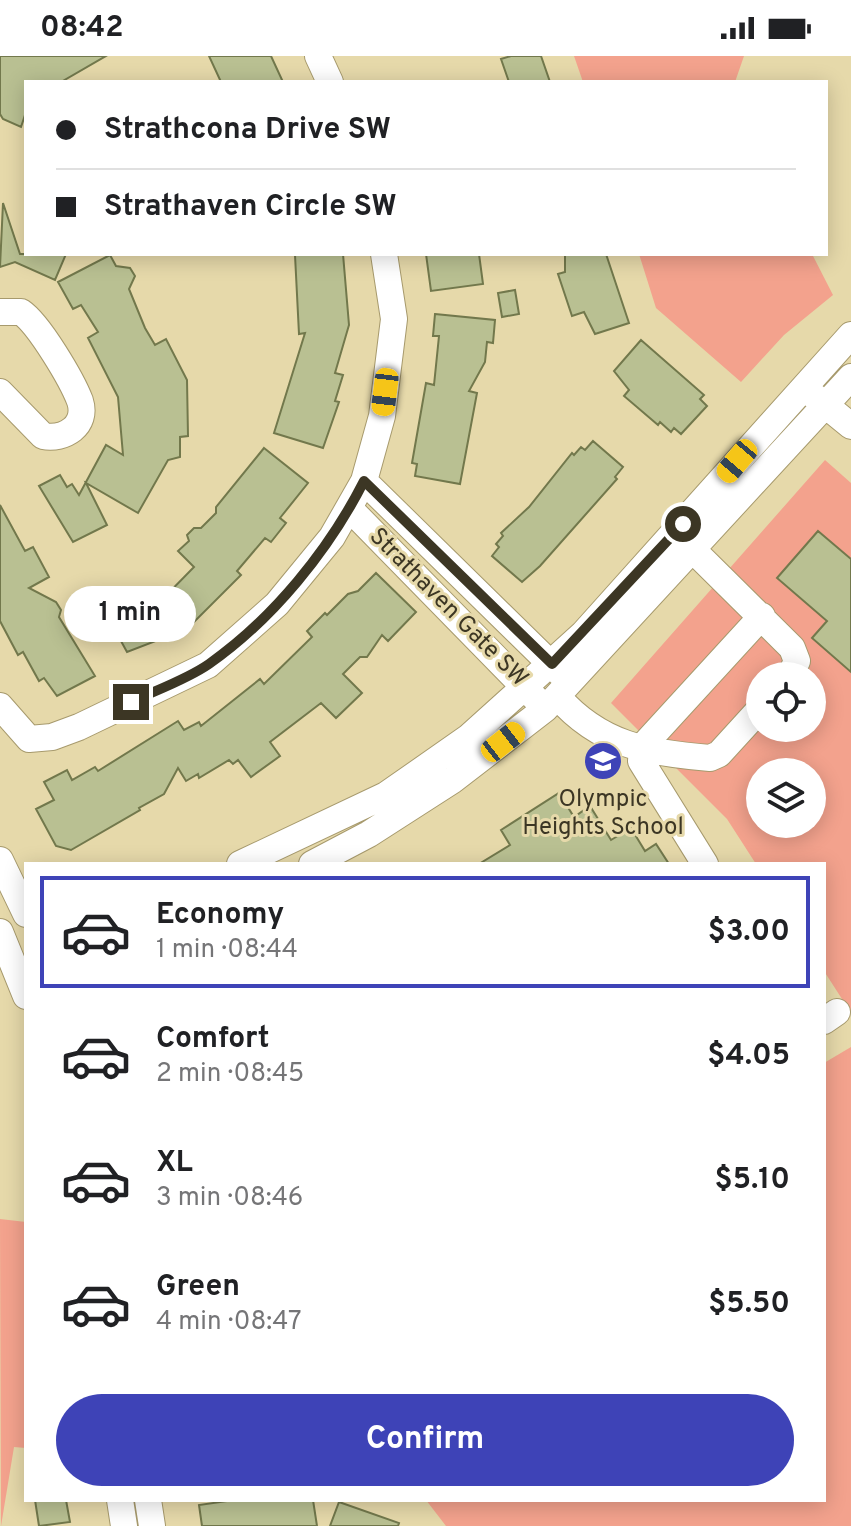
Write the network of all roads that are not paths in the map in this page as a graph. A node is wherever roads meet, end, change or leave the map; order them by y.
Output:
1 (318, 56) edge
2 (329, 80) edge
3 (384, 256) edge
4 (0, 312) edge
5 (851, 335) edge
6 (851, 377) edge
7 (0, 392) edge
8 (815, 396) junction
9 (851, 426) edge
10 (364, 481) junction
11 (350, 509) junction
12 (693, 550) junction
13 (762, 616) junction
14 (797, 662) edge
15 (552, 664) junction
16 (526, 687) junction
17 (558, 697) junction
18 (0, 706) edge
19 (746, 724) edge
20 (642, 747) junction
21 (0, 858) edge
22 (244, 862) edge
23 (316, 862) edge
24 (704, 862) edge
25 (24, 874) edge
26 (24, 910) edge
27 (9, 947) edge
28 (18, 988) edge
29 (120, 1502) edge
30 (148, 1502) edge
31 (124, 1526) edge
32 (152, 1526) edge

1 - 2 street
3 - 10 street
4 - 7 street
5 - 8 street
6 - 8 street
8 - 9 street
8 - 12 street
8 - 15 street
10 - 11 street
10 - 15 street, Strathaven Gate SW
11 - 16 street, Strathaven Gate SW
11 - 18 street
12 - 13 street
12 - 17 street
13 - 14 street
13 - 20 street
15 - 16 street
15 - 17 street, Strathaven Gate SW
16 - 17 street, Strathaven Gate SW
16 - 22 street
17 - 20 street
17 - 23 street
19 - 20 street
20 - 24 street
21 - 25 street
21 - 26 street
27 - 28 street
29 - 31 street
30 - 32 street

